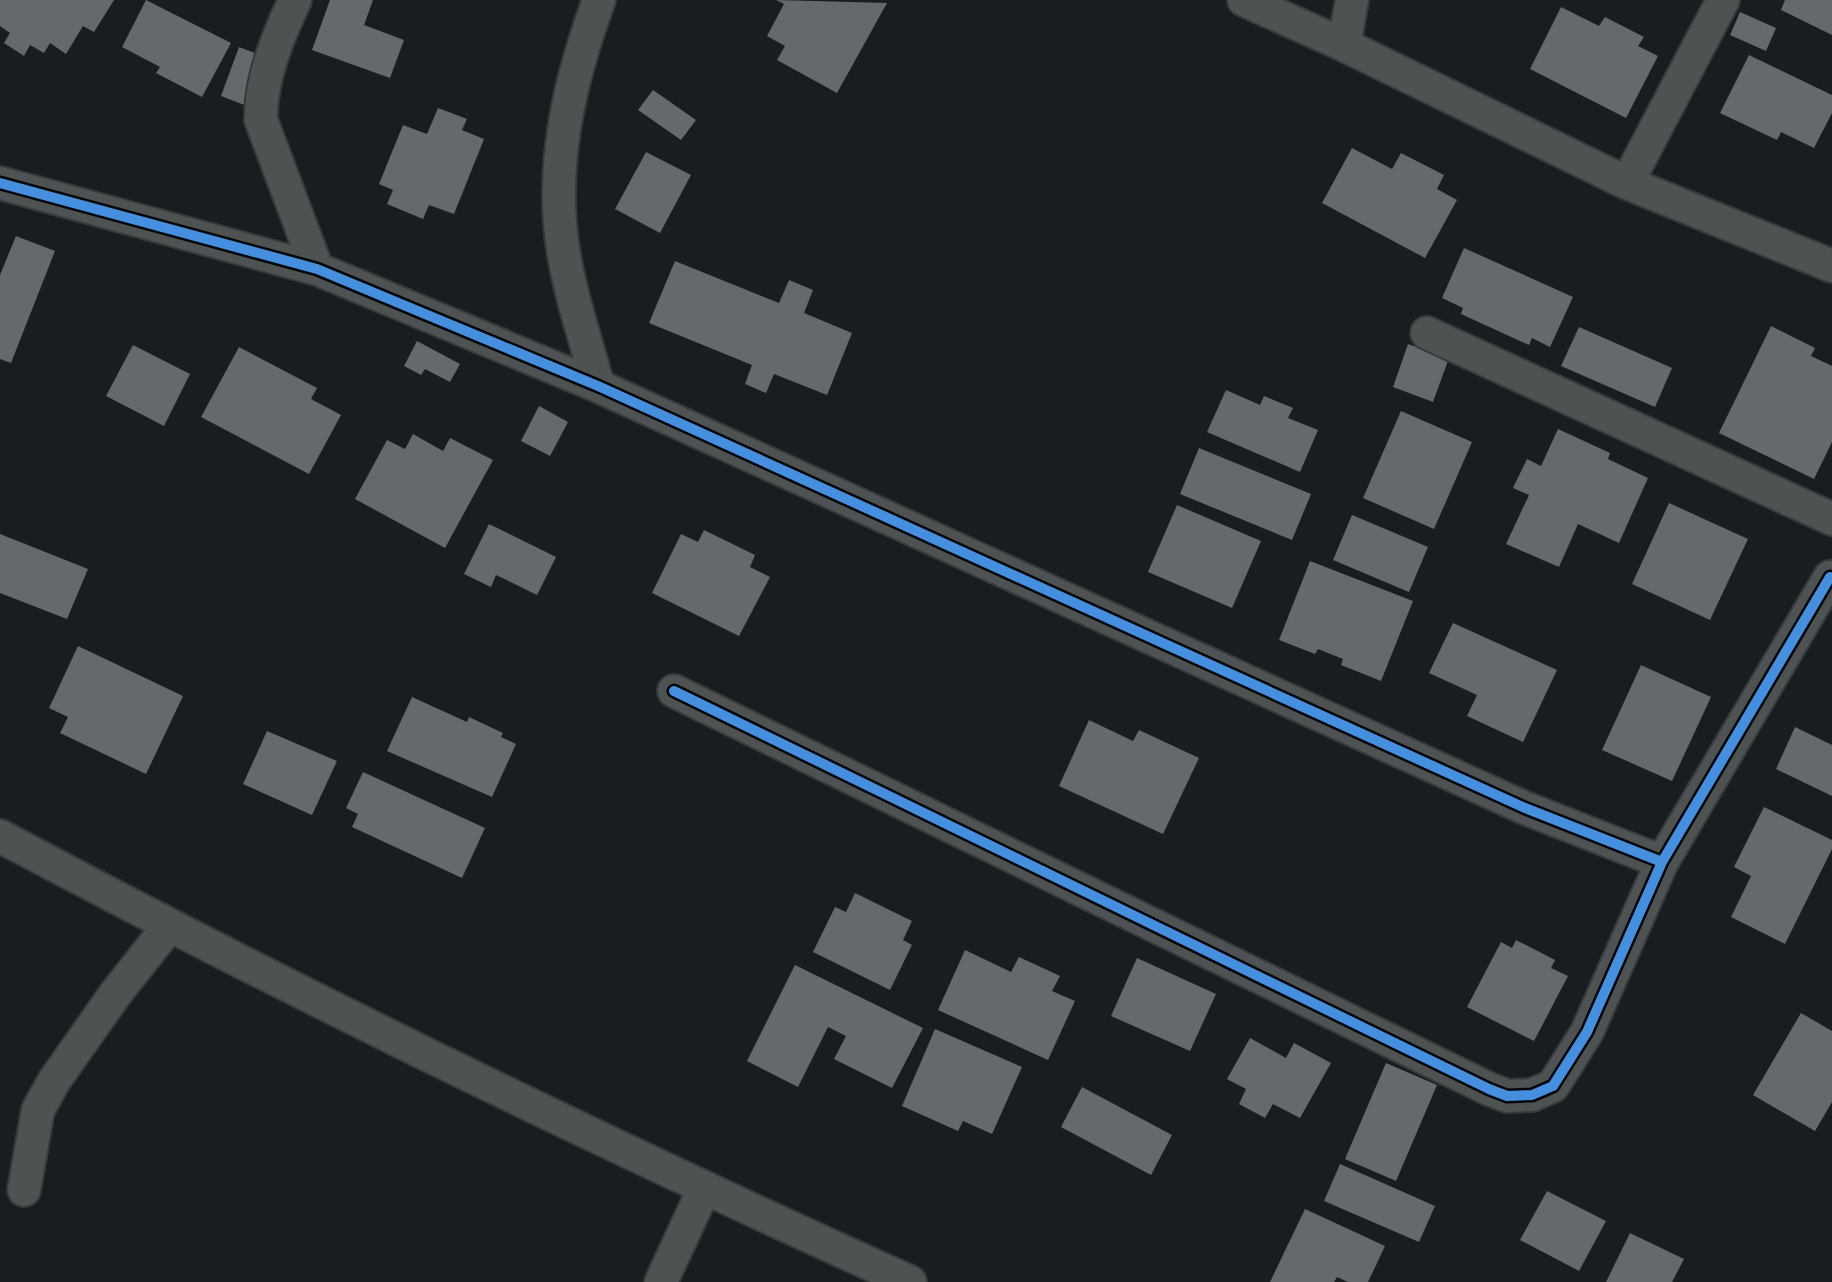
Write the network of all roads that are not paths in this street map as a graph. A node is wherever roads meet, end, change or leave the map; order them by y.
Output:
1 (295, 0) edge
2 (599, 0) edge
3 (1244, 0) edge
4 (1352, 0) edge
5 (1723, 0) edge
6 (1344, 45) junction
7 (0, 183) edge
8 (1627, 183) junction
9 (1832, 266) edge
10 (317, 269) junction
11 (1427, 333) dead end
12 (598, 386) junction
13 (1832, 519) edge
14 (1831, 576) edge
15 (674, 691) dead end
16 (0, 836) edge
17 (1662, 862) junction
18 (169, 926) junction
19 (704, 1189) junction
20 (24, 1190) dead end
21 (661, 1282) edge
22 (910, 1282) edge

1 - 10 street
2 - 12 street
3 - 6 street
4 - 6 street
5 - 8 street
6 - 8 street
7 - 10 street
8 - 9 street
10 - 12 street
11 - 13 street
12 - 17 street
14 - 17 street
15 - 17 street
16 - 18 street
18 - 19 street
18 - 20 street
19 - 21 street
19 - 22 street

